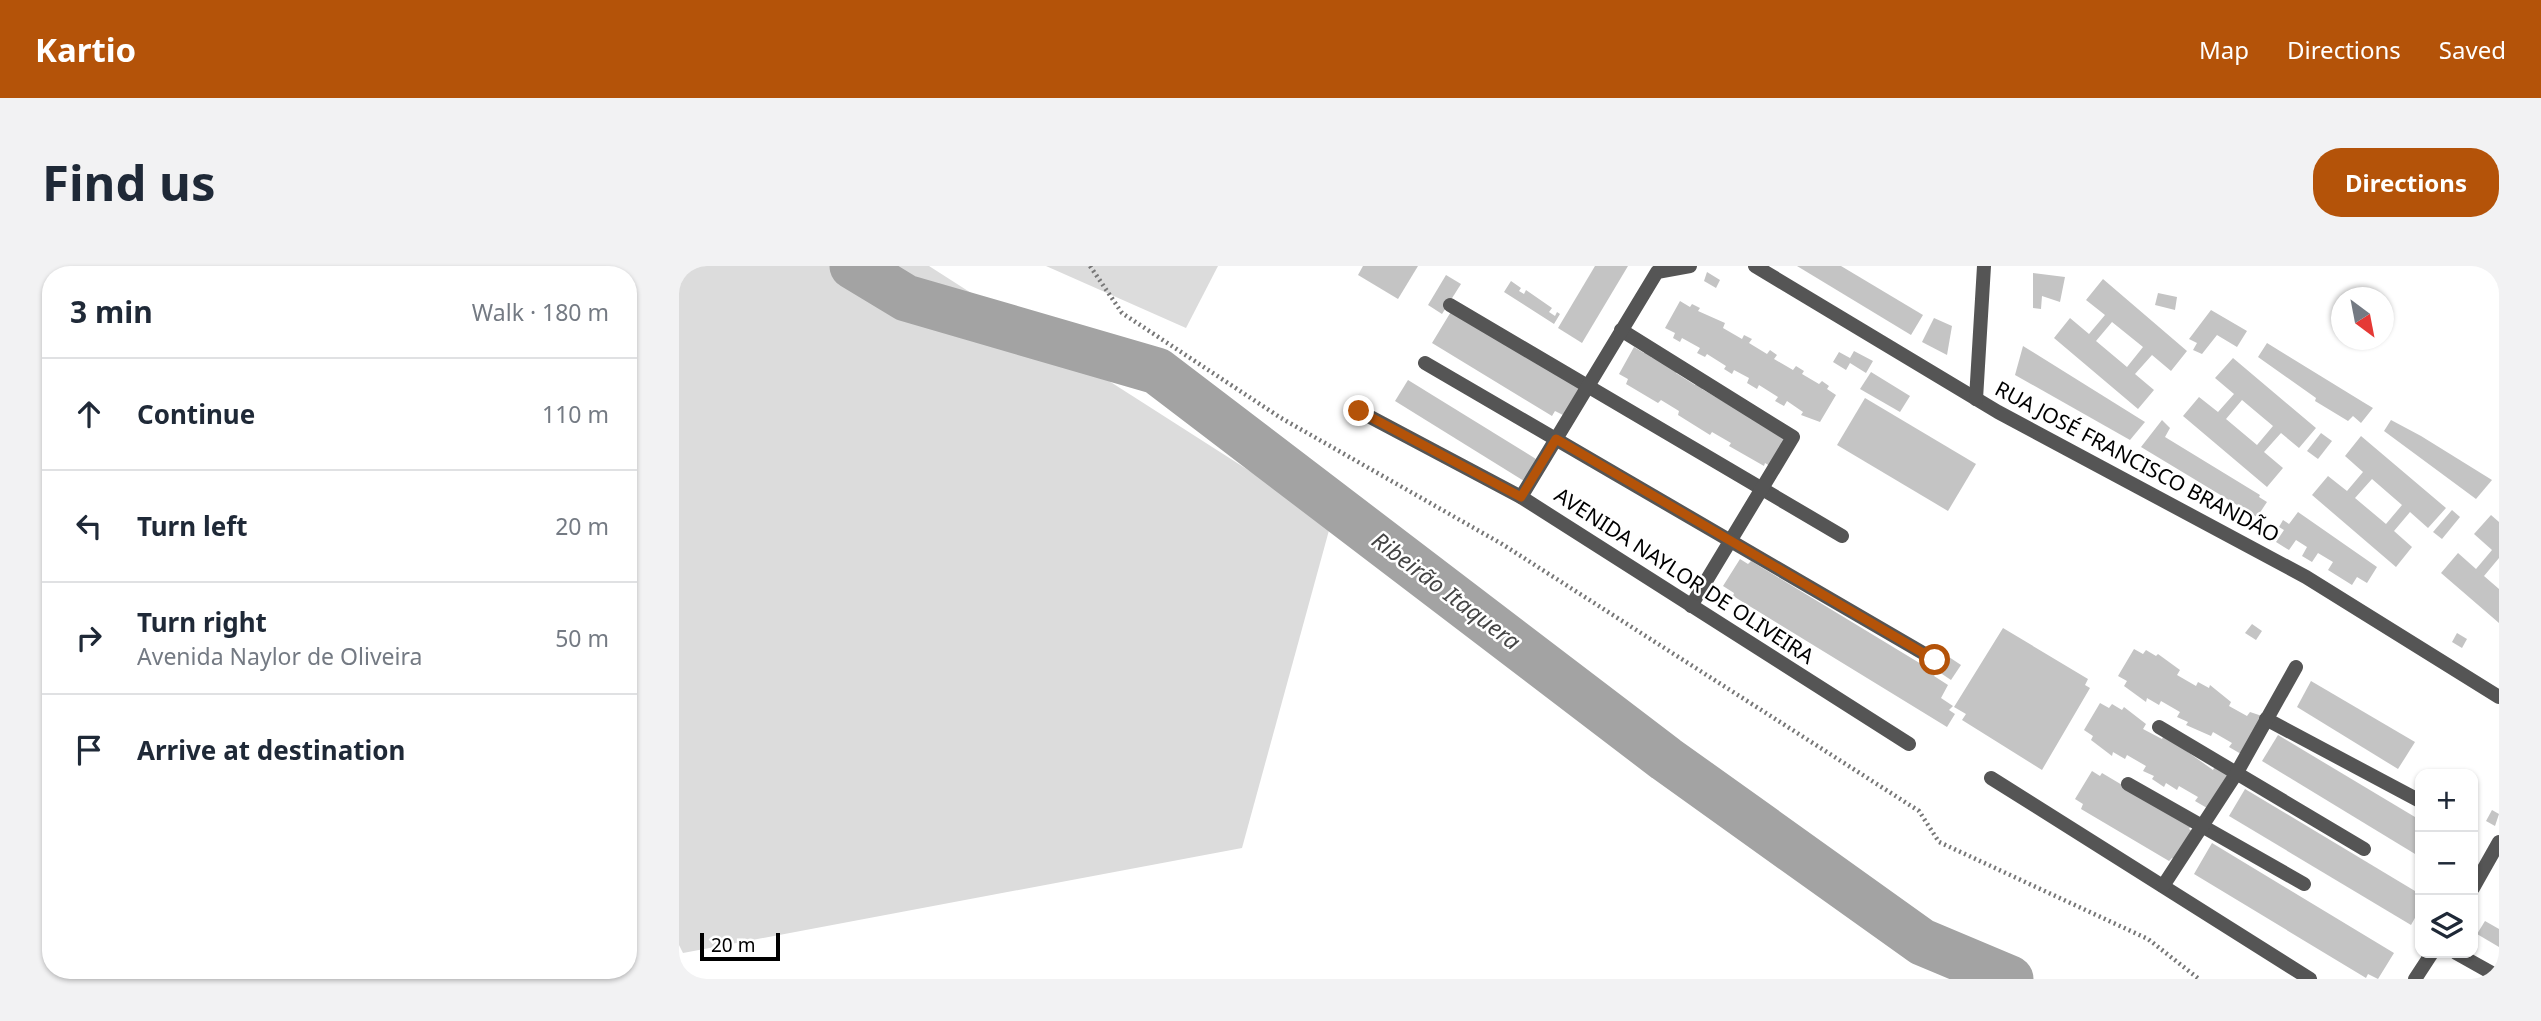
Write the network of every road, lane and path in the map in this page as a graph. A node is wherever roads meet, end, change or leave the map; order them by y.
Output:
1 (1090, 266) edge
2 (1691, 266) edge
3 (1755, 266) edge
4 (1984, 266) edge
5 (1450, 305) dead end
6 (1621, 330) junction
7 (1425, 363) dead end
8 (1588, 386) junction
9 (1976, 399) junction
10 (1359, 411) dead end
11 (1556, 439) junction
12 (1762, 489) junction
13 (1521, 497) junction
14 (1842, 536) dead end
15 (1730, 541) junction
16 (1691, 606) junction
17 (1935, 660) dead end
18 (2296, 667) dead end
19 (2497, 695) edge
20 (2499, 711) edge
21 (2266, 719) junction
22 (2159, 727) dead end
23 (1909, 744) dead end
24 (2236, 774) junction
25 (1991, 778) dead end
26 (2128, 784) dead end
27 (2415, 798) edge
28 (2203, 828) junction
29 (2499, 842) edge
30 (2364, 849) dead end
31 (2478, 879) edge
32 (2304, 884) dead end
33 (2163, 886) junction
34 (2430, 958) edge
35 (2465, 958) edge
36 (2499, 977) edge
37 (2199, 979) edge
38 (2310, 979) edge
39 (2415, 979) edge

1 - 37 path
2 - 6 street
3 - 9 street, RUA JOSÉ FRANCISCO BRANDÃO
4 - 9 street
5 - 8 street
6 - 8 street
6 - 12 street
7 - 11 street
8 - 11 street
8 - 12 street
9 - 19 street, RUA JOSÉ FRANCISCO BRANDÃO
10 - 13 street, AVENIDA NAYLOR DE OLIVEIRA
11 - 13 street
11 - 15 street
12 - 14 street
12 - 15 street
13 - 16 street, AVENIDA NAYLOR DE OLIVEIRA
15 - 16 street
15 - 17 street
16 - 23 street, AVENIDA NAYLOR DE OLIVEIRA
18 - 21 street
19 - 20 street
21 - 24 street
21 - 27 street
22 - 24 street
24 - 28 street
24 - 30 street
25 - 33 street
26 - 28 street
28 - 32 street
28 - 33 street
29 - 31 street
33 - 38 street
34 - 39 street
35 - 36 street

